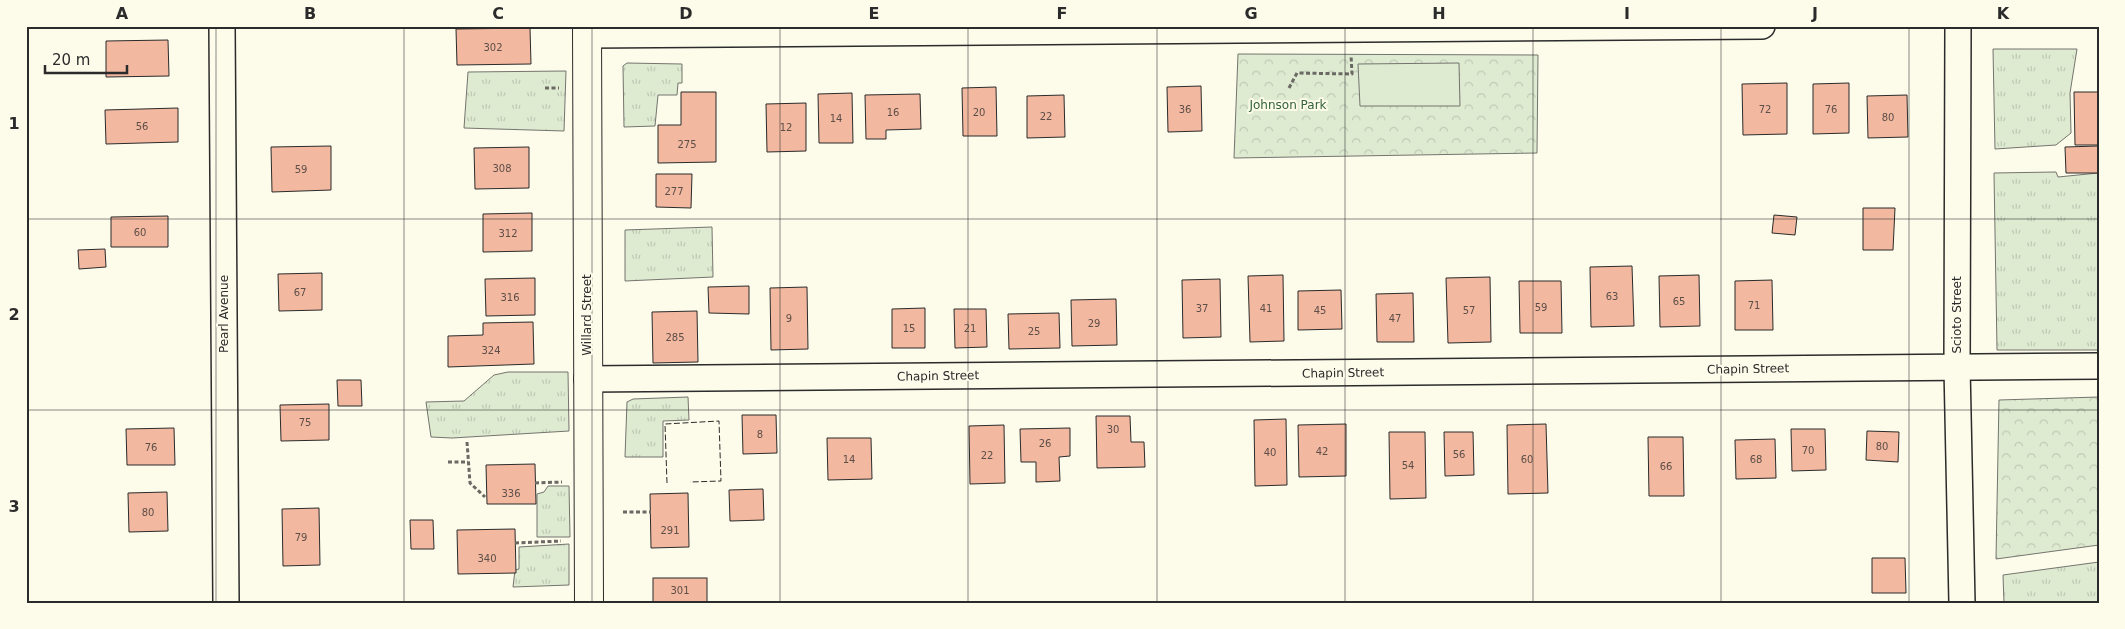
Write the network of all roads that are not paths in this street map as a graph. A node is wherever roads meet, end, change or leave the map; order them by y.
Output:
1 (222, 26) edge
2 (1762, 26) edge
3 (1958, 26) edge
4 (586, 31) edge
5 (2099, 366) edge
6 (1957, 367) junction
7 (588, 380) junction
8 (226, 603) edge
9 (589, 603) edge
10 (1962, 603) edge

1 - 8 street, Pearl Avenue
2 - 4 street
3 - 6 street, Scioto Street
4 - 7 street, Willard Street
5 - 6 street, Chapin Street
6 - 7 street, Chapin Street
6 - 10 street, Scioto Street
7 - 9 street, Willard Street

